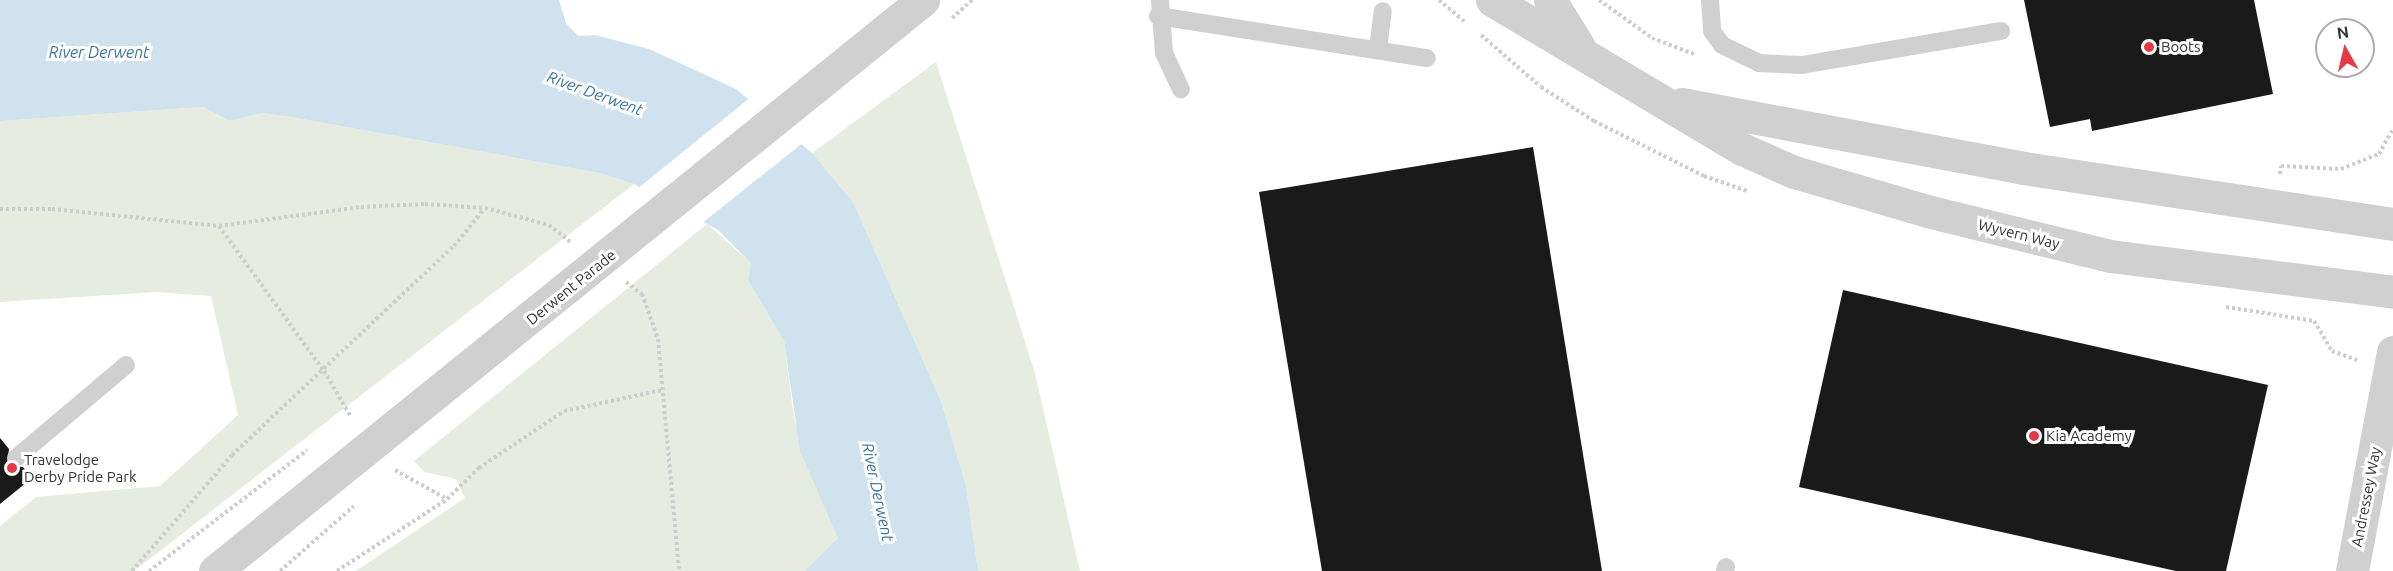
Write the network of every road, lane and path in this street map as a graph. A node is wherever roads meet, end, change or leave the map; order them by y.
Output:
1 (923, 0) edge
2 (972, 0) edge
3 (1492, 0) edge
4 (1550, 0) edge
5 (1710, 0) edge
6 (964, 8) dead end
7 (1159, 8) edge
8 (1383, 11) dead end
9 (2001, 31) dead end
10 (1378, 50) junction
11 (1582, 51) junction
12 (1427, 58) dead end
13 (1181, 89) dead end
14 (1668, 102) junction
15 (2393, 129) edge
16 (2281, 166) dead end
17 (485, 208) junction
18 (0, 209) edge
19 (2393, 224) edge
20 (549, 225) dead end
21 (219, 226) junction
22 (2393, 292) edge
23 (642, 294) dead end
24 (2393, 352) edge
25 (126, 365) dead end
26 (324, 371) junction
27 (663, 390) junction
28 (341, 424) dead end
29 (314, 445) dead end
30 (16, 458) dead end
31 (395, 470) dead end
32 (447, 500) junction
33 (132, 571) edge
34 (149, 571) edge
35 (215, 571) edge
36 (337, 571) edge
37 (678, 571) edge
38 (2352, 571) edge

1 - 35 street, Derwent Parade
2 - 6 path
3 - 11 street, Wyvern Way
4 - 11 street, Wyvern Way
5 - 9 lane
7 - 10 lane
7 - 13 lane
8 - 10 lane
10 - 12 lane
11 - 14 street, Wyvern Way
14 - 19 street, Wyvern Way
14 - 22 street, Wyvern Way
15 - 16 path
17 - 20 path
17 - 21 path
17 - 26 path
18 - 21 path
21 - 26 path
23 - 27 path
24 - 38 street, Andressey Way
25 - 30 lane
26 - 28 path
26 - 33 path
27 - 32 path
27 - 37 path
29 - 34 path
31 - 32 path
32 - 36 path

